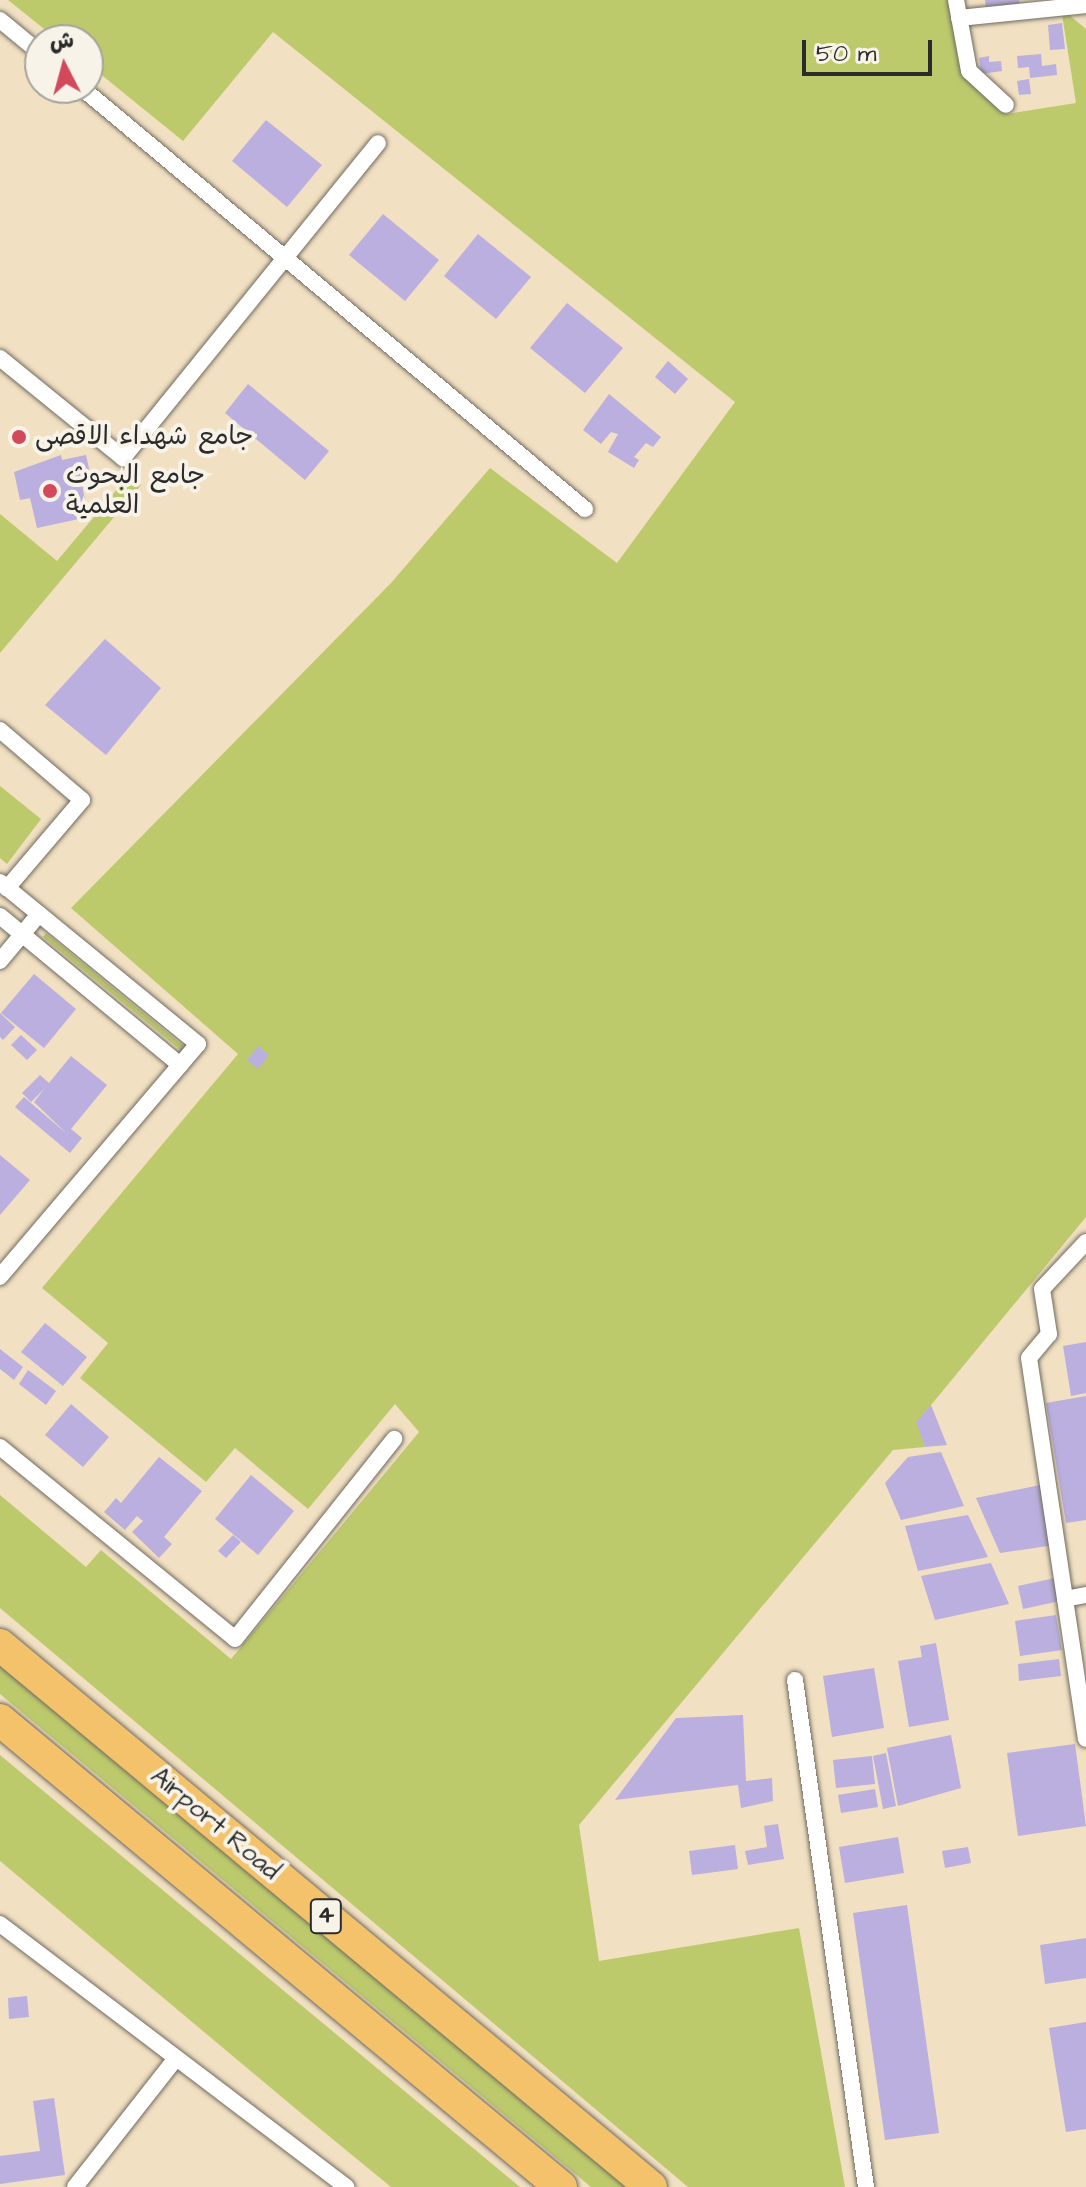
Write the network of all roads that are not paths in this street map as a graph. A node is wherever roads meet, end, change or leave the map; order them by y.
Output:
1 (956, 0) edge
2 (1086, 5) edge
3 (959, 18) junction
4 (0, 20) edge
5 (24, 40) edge
6 (101, 104) edge
7 (1006, 105) dead end
8 (378, 143) dead end
9 (286, 256) junction
10 (0, 358) edge
11 (585, 509) dead end
12 (0, 730) edge
13 (4, 885) edge
14 (39, 914) junction
15 (0, 916) edge
16 (22, 934) junction
17 (0, 961) edge
18 (180, 1065) junction
19 (1086, 1242) edge
20 (0, 1277) edge
21 (394, 1439) dead end
22 (0, 1447) edge
23 (1086, 1595) edge
24 (1065, 1599) junction
25 (0, 1645) edge
26 (795, 1680) dead end
27 (0, 1720) edge
28 (1086, 1739) edge
29 (0, 1924) edge
30 (176, 2058) junction
31 (75, 2187) edge
32 (346, 2187) edge
33 (561, 2187) edge
34 (651, 2187) edge
35 (866, 2187) edge

1 - 3 street
2 - 3 street
3 - 7 street
4 - 5 street
6 - 9 street
8 - 9 street
9 - 10 street
9 - 11 street
12 - 13 street
13 - 14 street
14 - 16 street
14 - 18 street
15 - 16 street
16 - 17 street
16 - 18 street
18 - 20 street
19 - 24 street
21 - 22 street
23 - 24 street
24 - 28 street
25 - 34 highway, Airport Road / 4
26 - 35 street
27 - 33 highway, 4
29 - 30 street
30 - 31 street
30 - 32 street

